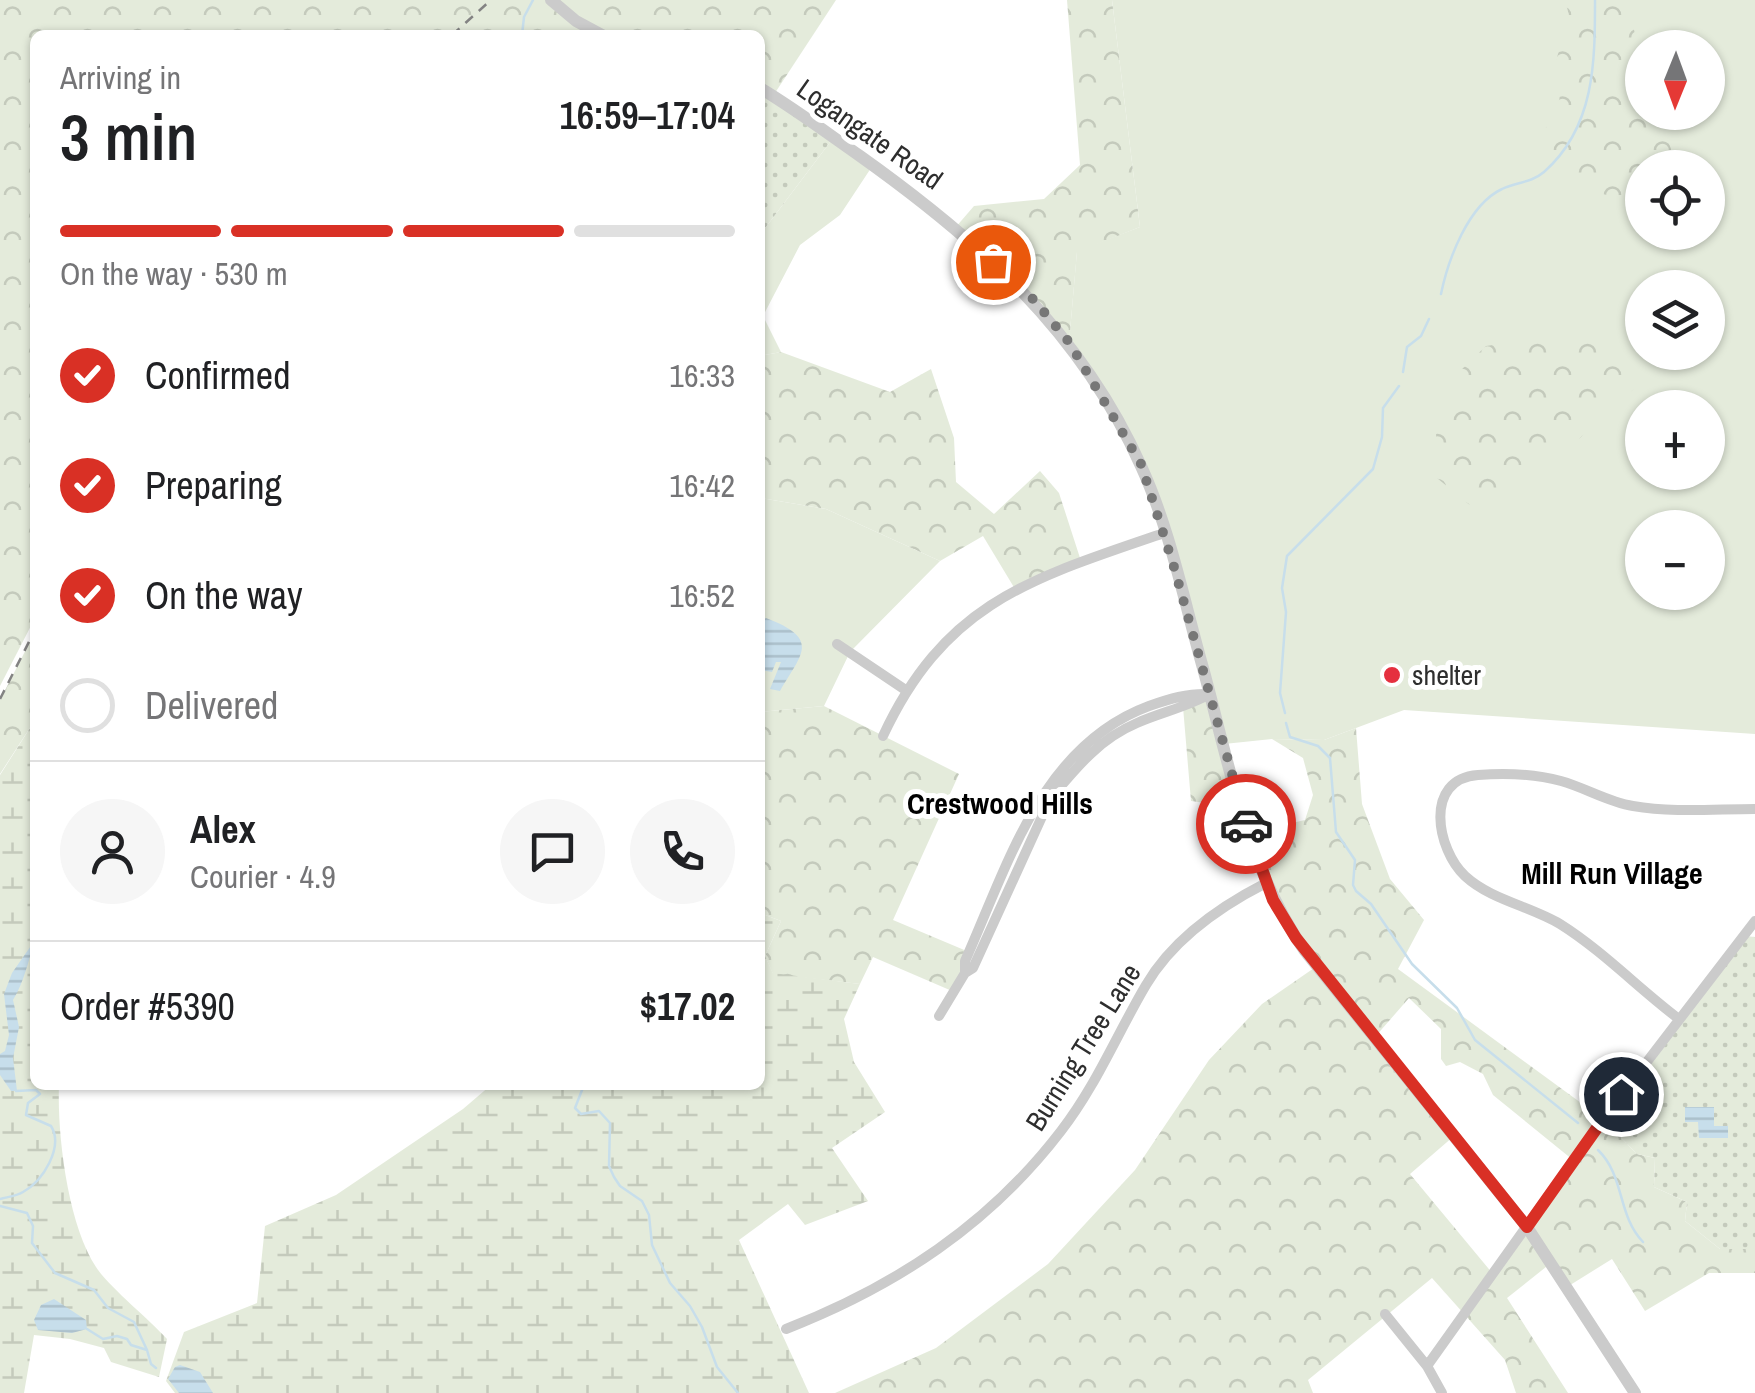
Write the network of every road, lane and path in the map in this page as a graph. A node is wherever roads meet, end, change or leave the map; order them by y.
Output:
1 (551, 0) edge
2 (593, 30) edge
3 (765, 91) edge
4 (1164, 533) junction
5 (838, 644) dead end
6 (907, 691) junction
7 (1210, 694) junction
8 (883, 736) dead end
9 (1755, 810) edge
10 (1266, 883) junction
11 (1755, 921) edge
12 (1750, 937) edge
13 (939, 1016) dead end
14 (1679, 1020) junction
15 (1527, 1227) junction
16 (1384, 1314) dead end
17 (786, 1329) dead end
18 (1427, 1366) junction
19 (1442, 1393) edge
20 (1634, 1393) edge

1 - 2 street
3 - 4 street, Logangate Road
4 - 6 street
4 - 7 street, Logangate Road
5 - 6 street
6 - 8 street
7 - 10 street, Logangate Road
7 - 13 street
9 - 14 street
10 - 15 street, Logangate Road
10 - 17 street, Burning Tree Lane
11 - 12 street
12 - 14 street
14 - 15 street
15 - 18 street
15 - 20 street, Logangate Road
16 - 18 street
18 - 19 street

